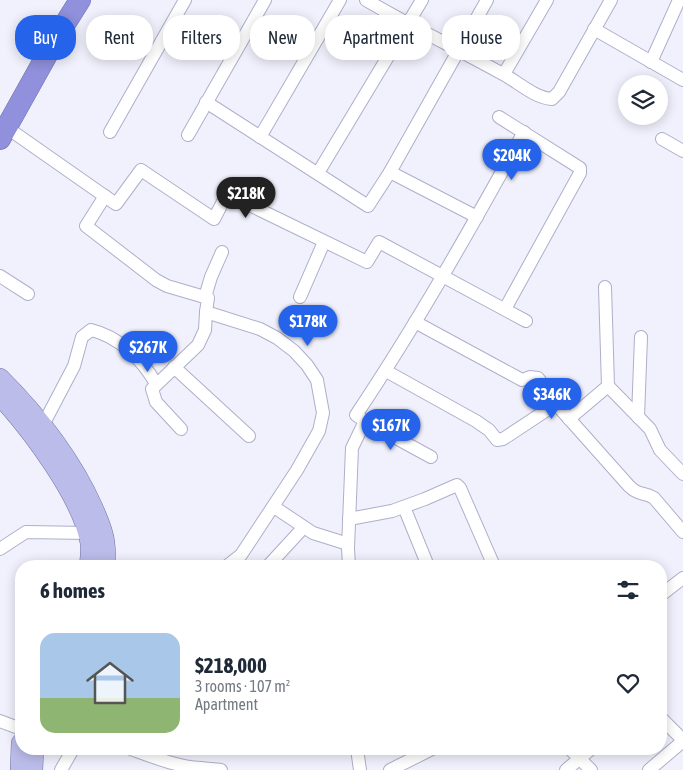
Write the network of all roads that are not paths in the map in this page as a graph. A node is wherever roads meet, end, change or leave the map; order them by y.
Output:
1 (80, 0) edge
2 (185, 0) edge
3 (265, 0) edge
4 (340, 0) edge
5 (366, 0) edge
6 (422, 0) edge
7 (487, 0) edge
8 (547, 0) edge
9 (611, 0) edge
10 (679, 0) edge
11 (391, 15) edge
12 (414, 15) edge
13 (479, 15) edge
14 (594, 29) junction
15 (387, 60) edge
16 (454, 60) edge
17 (478, 60) edge
18 (651, 62) junction
19 (504, 74) junction
20 (683, 80) edge
21 (206, 102) junction
22 (499, 116) dead end
23 (110, 132) dead end
24 (524, 132) junction
25 (3, 133) edge
26 (188, 135) dead end
27 (260, 136) junction
28 (662, 139) dead end
29 (683, 150) edge
30 (390, 172) junction
31 (318, 173) junction
32 (105, 196) junction
33 (477, 217) junction
34 (324, 242) junction
35 (222, 252) dead end
36 (442, 275) junction
37 (0, 276) edge
38 (605, 287) dead end
39 (28, 294) dead end
40 (205, 297) junction
41 (300, 297) dead end
42 (505, 309) junction
43 (206, 312) junction
44 (526, 321) dead end
45 (415, 322) junction
46 (641, 337) dead end
47 (174, 367) junction
48 (386, 372) junction
49 (0, 378) edge
50 (156, 384) junction
51 (608, 386) junction
52 (0, 396) edge
53 (556, 404) junction
54 (638, 417) junction
55 (569, 419) junction
56 (365, 421) junction
57 (43, 425) junction
58 (181, 429) dead end
59 (249, 436) dead end
60 (431, 457) dead end
61 (683, 474) edge
62 (274, 507) junction
63 (404, 507) junction
64 (349, 519) junction
65 (303, 528) junction
66 (683, 532) edge
67 (88, 533) junction
68 (348, 544) junction
69 (0, 549) edge
70 (90, 560) edge
71 (105, 560) edge
72 (235, 560) edge
73 (274, 560) edge
74 (349, 560) edge
75 (426, 560) edge
76 (491, 560) edge
77 (683, 578) edge
78 (667, 590) edge
79 (0, 721) edge
80 (667, 724) edge
81 (15, 727) edge
82 (683, 740) edge
83 (667, 754) edge
84 (21, 755) edge
85 (34, 755) edge
86 (70, 755) edge
87 (148, 755) edge
88 (358, 755) edge
89 (420, 755) edge
90 (576, 755) edge
91 (583, 755) edge
92 (666, 755) edge
93 (579, 758) junction
94 (201, 769) edge
95 (20, 770) edge
96 (33, 770) edge
97 (61, 770) edge
98 (221, 770) edge
99 (360, 770) edge
100 (390, 770) edge
101 (566, 770) edge
102 (591, 770) edge
103 (649, 770) edge

1 - 25 highway
2 - 23 street
3 - 21 street
4 - 27 street
5 - 11 street
6 - 12 street
7 - 13 street
8 - 19 street
9 - 14 street
10 - 18 street
14 - 18 street
14 - 19 street
15 - 31 street
16 - 30 street
17 - 19 street
18 - 20 street
21 - 26 street
21 - 27 street
22 - 24 street
24 - 33 street
24 - 42 street
25 - 32 street
27 - 31 street
28 - 29 street
30 - 31 street
30 - 33 street
32 - 34 street
32 - 40 street
33 - 36 street
34 - 36 street
34 - 41 street
35 - 40 street
36 - 42 street
36 - 45 street
37 - 39 street
38 - 51 street
40 - 43 street
42 - 44 street
43 - 47 street
43 - 62 street
45 - 48 street
45 - 53 street
46 - 54 street
47 - 50 street
47 - 59 street
48 - 53 street
48 - 56 street
49 - 57 main road
50 - 57 street
50 - 58 street
51 - 54 street
51 - 55 street
52 - 67 main road
53 - 55 street
54 - 61 street
55 - 66 street
56 - 60 street
56 - 64 street
57 - 71 main road
62 - 65 street
62 - 72 street
63 - 64 street
63 - 75 street
63 - 76 street
64 - 68 street
65 - 68 street
65 - 73 street
67 - 69 street
67 - 70 main road
68 - 74 street
77 - 78 street
79 - 81 street
80 - 82 street
82 - 83 street
84 - 95 main road
85 - 96 main road
86 - 97 street
87 - 94 street
88 - 99 street
89 - 100 street
90 - 93 street
91 - 93 street
92 - 103 street
93 - 101 street
93 - 102 street
94 - 98 street

